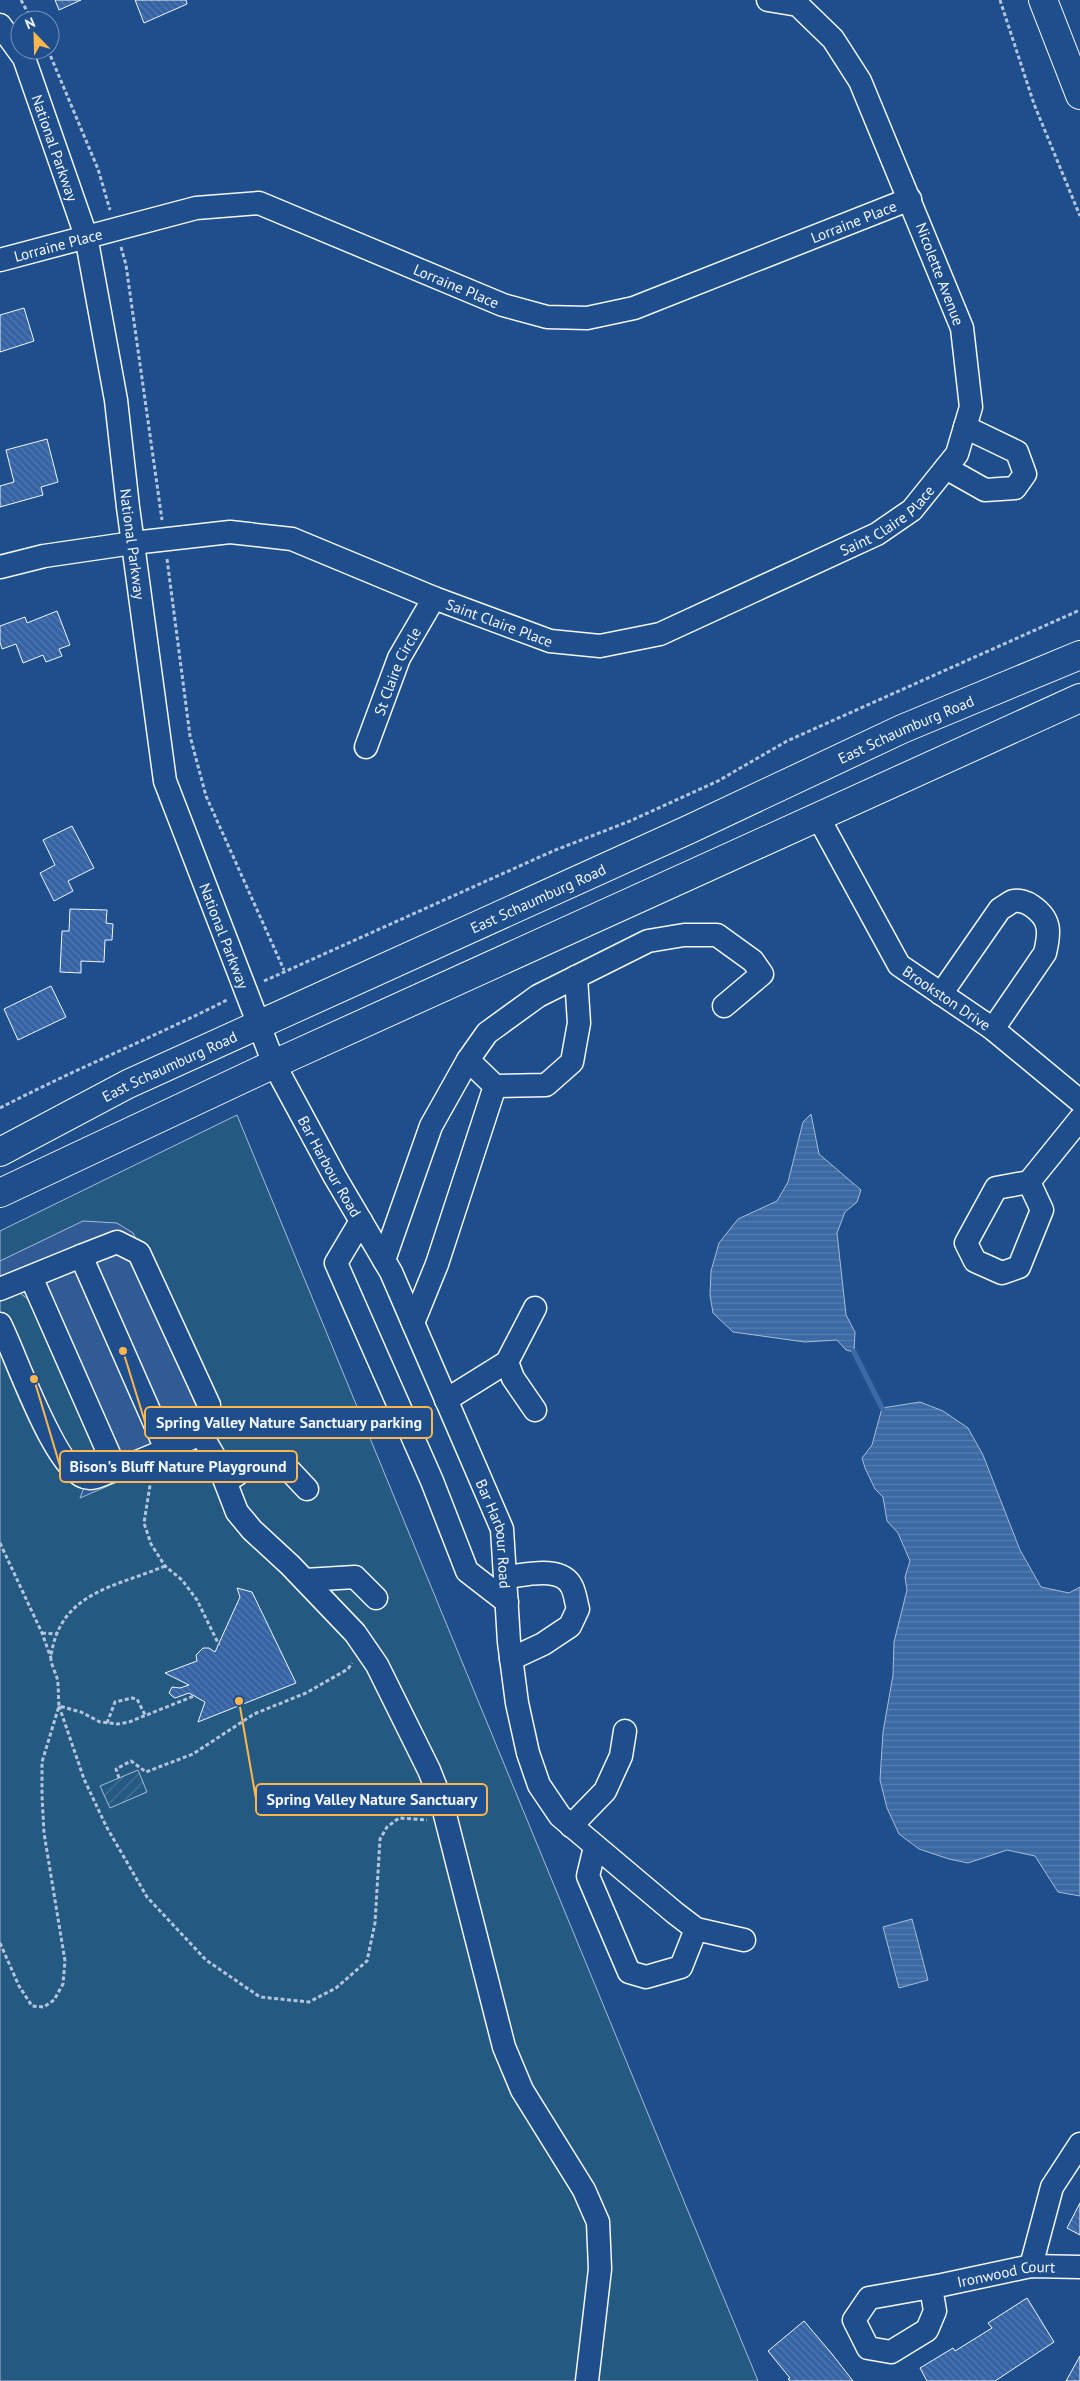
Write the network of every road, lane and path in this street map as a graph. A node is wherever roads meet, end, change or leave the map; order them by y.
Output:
1 (768, 0) edge
2 (1000, 0) edge
3 (1043, 0) edge
4 (0, 25) edge
5 (52, 60) edge
6 (1080, 95) edge
7 (910, 199) junction
8 (1080, 216) edge
9 (116, 228) junction
10 (86, 236) junction
11 (0, 260) edge
12 (965, 427) junction
13 (951, 461) junction
14 (164, 540) junction
15 (133, 543) junction
16 (0, 567) edge
17 (434, 598) junction
18 (1080, 610) edge
19 (1080, 654) edge
20 (1080, 698) edge
21 (366, 747) dead end
22 (818, 815) junction
23 (576, 976) junction
24 (941, 994) junction
25 (724, 1006) dead end
26 (209, 1009) dead end
27 (259, 1024) junction
28 (992, 1028) junction
29 (468, 1060) junction
30 (274, 1064) junction
31 (496, 1086) junction
32 (1080, 1101) edge
33 (0, 1108) edge
34 (1080, 1119) edge
35 (0, 1152) edge
36 (1029, 1182) dead end
37 (0, 1193) edge
38 (361, 1220) junction
39 (81, 1256) junction
40 (384, 1260) junction
41 (30, 1277) junction
42 (0, 1289) edge
43 (535, 1308) dead end
44 (413, 1322) junction
45 (0, 1324) edge
46 (507, 1362) junction
47 (446, 1400) junction
48 (535, 1410) dead end
49 (201, 1434) junction
50 (159, 1452) junction
51 (116, 1470) junction
52 (226, 1482) junction
53 (307, 1489) dead end
54 (0, 1543) edge
55 (165, 1566) junction
56 (507, 1577) junction
57 (305, 1580) junction
58 (376, 1598) dead end
59 (508, 1602) junction
60 (42, 1633) junction
61 (57, 1634) junction
62 (219, 1645) dead end
63 (364, 1646) junction
64 (51, 1658) junction
65 (511, 1659) junction
66 (194, 1696) dead end
67 (59, 1706) junction
68 (145, 1715) junction
69 (107, 1723) junction
70 (625, 1731) dead end
71 (119, 1778) dead end
72 (571, 1826) junction
73 (447, 1827) junction
74 (595, 1847) junction
75 (696, 1929) junction
76 (744, 1940) dead end
77 (0, 1943) edge
78 (1080, 2144) edge
79 (1031, 2266) junction
80 (1080, 2267) edge
81 (931, 2287) dead end
82 (586, 2381) edge

1 - 7 street, Nicolette Avenue
2 - 8 path
3 - 6 main road
4 - 10 street, National Parkway
5 - 9 path
7 - 9 street, Lorraine Place
7 - 12 street, Nicolette Avenue
9 - 10 street, Lorraine Place
9 - 14 path
10 - 11 street, Lorraine Place
10 - 15 street, National Parkway
12 - 13 street, Nicolette Avenue
12 - 13 street
13 - 17 street, Saint Claire Place
14 - 15 street, Saint Claire Place
14 - 17 street, Saint Claire Place
14 - 18 path
15 - 16 street, Saint Claire Place
15 - 27 street, National Parkway
17 - 21 street, St Claire Circle
19 - 27 main road, East Schaumburg Road
20 - 22 main road
22 - 24 street, Brookston Drive
22 - 30 main road
23 - 25 street
23 - 29 street
23 - 31 street
24 - 28 street, Brookston Drive
24 - 28 street
26 - 33 path
27 - 30 street, National Parkway
27 - 35 main road, East Schaumburg Road
28 - 32 street, Brookston Drive
29 - 31 street
29 - 40 street
30 - 37 main road
30 - 38 street, Bar Harbour Road
31 - 44 street
34 - 36 street
38 - 40 street, Bar Harbour Road
38 - 59 street
39 - 41 street
39 - 49 street
39 - 50 street
40 - 44 street, Bar Harbour Road
41 - 42 street
41 - 51 street
43 - 46 street
44 - 47 street, Bar Harbour Road
45 - 51 street
46 - 47 street
46 - 48 street
47 - 56 street, Bar Harbour Road
49 - 50 street
49 - 52 street
50 - 51 street
50 - 55 path
52 - 53 street
52 - 57 street
54 - 60 path
55 - 61 path
55 - 62 path
56 - 59 street, Bar Harbour Road
56 - 65 street
57 - 58 street
57 - 63 street
59 - 65 street, Bar Harbour Road
60 - 61 path
60 - 64 path
61 - 64 path
63 - 71 path
63 - 73 street
64 - 67 path
65 - 72 street, Bar Harbour Road
66 - 68 path
67 - 69 path
67 - 73 path
67 - 77 path
68 - 69 path
68 - 69 path
70 - 72 street
72 - 74 street, Bar Harbour Road
73 - 82 street
74 - 75 street, Bar Harbour Road
74 - 75 street
75 - 76 street, Bar Harbour Road
78 - 79 street
79 - 80 street, Ironwood Court
79 - 81 street, Ironwood Court

